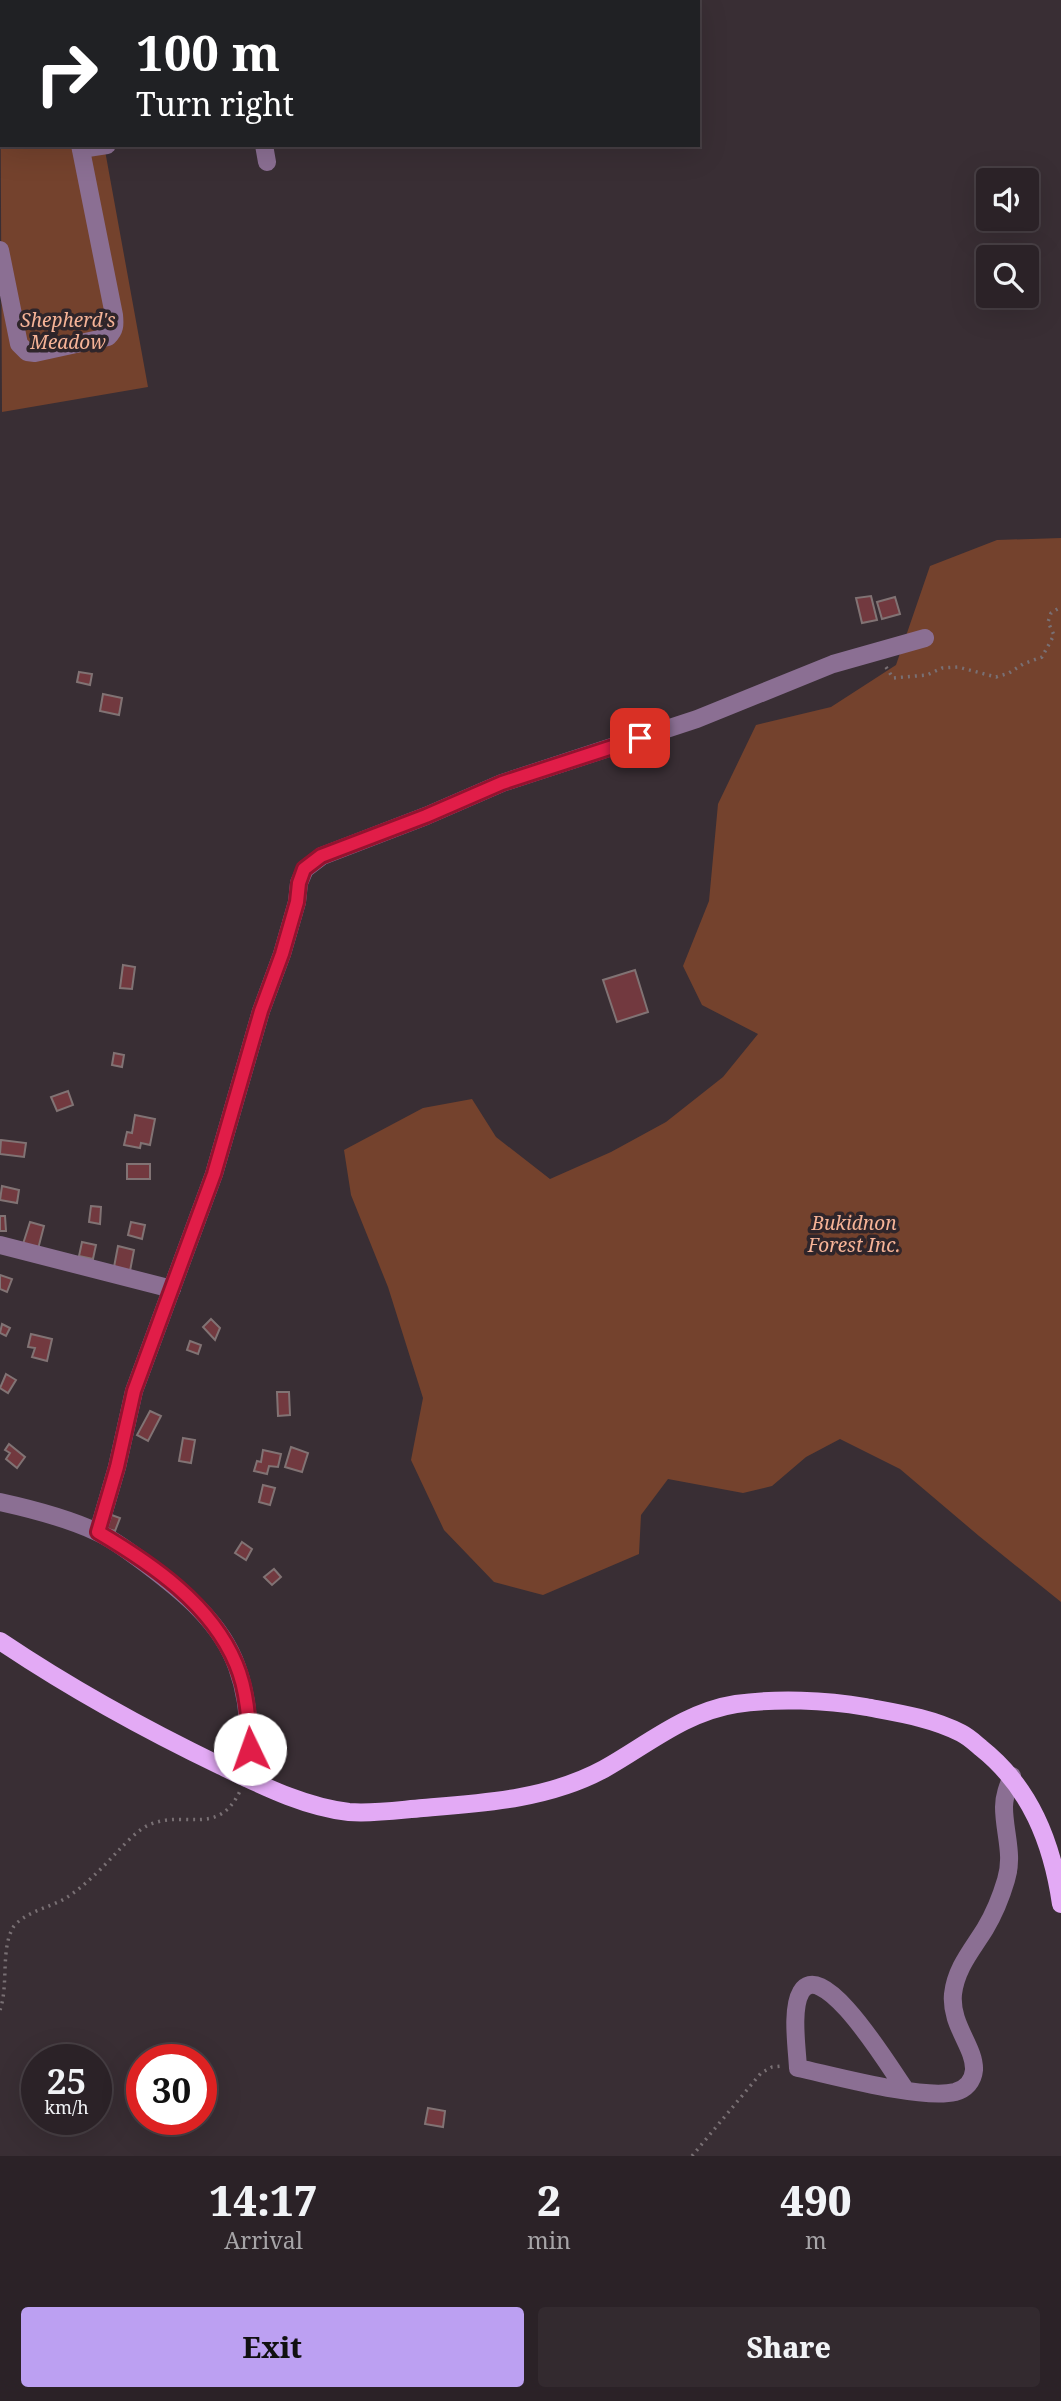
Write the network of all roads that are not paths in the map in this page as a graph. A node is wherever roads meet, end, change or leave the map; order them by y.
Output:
1 (81, 147) edge
2 (0, 250) edge
3 (925, 638) dead end
4 (0, 1245) edge
5 (172, 1289) junction
6 (0, 1502) edge
7 (98, 1532) junction
8 (0, 1641) edge
9 (1012, 1776) junction
10 (246, 1778) junction
11 (1061, 1903) edge
12 (905, 2089) junction

1 - 2 street
3 - 5 street
4 - 5 street
5 - 7 street
6 - 7 street
7 - 10 street
8 - 10 main road
9 - 10 main road
9 - 11 main road
9 - 12 street
12 - 12 street

